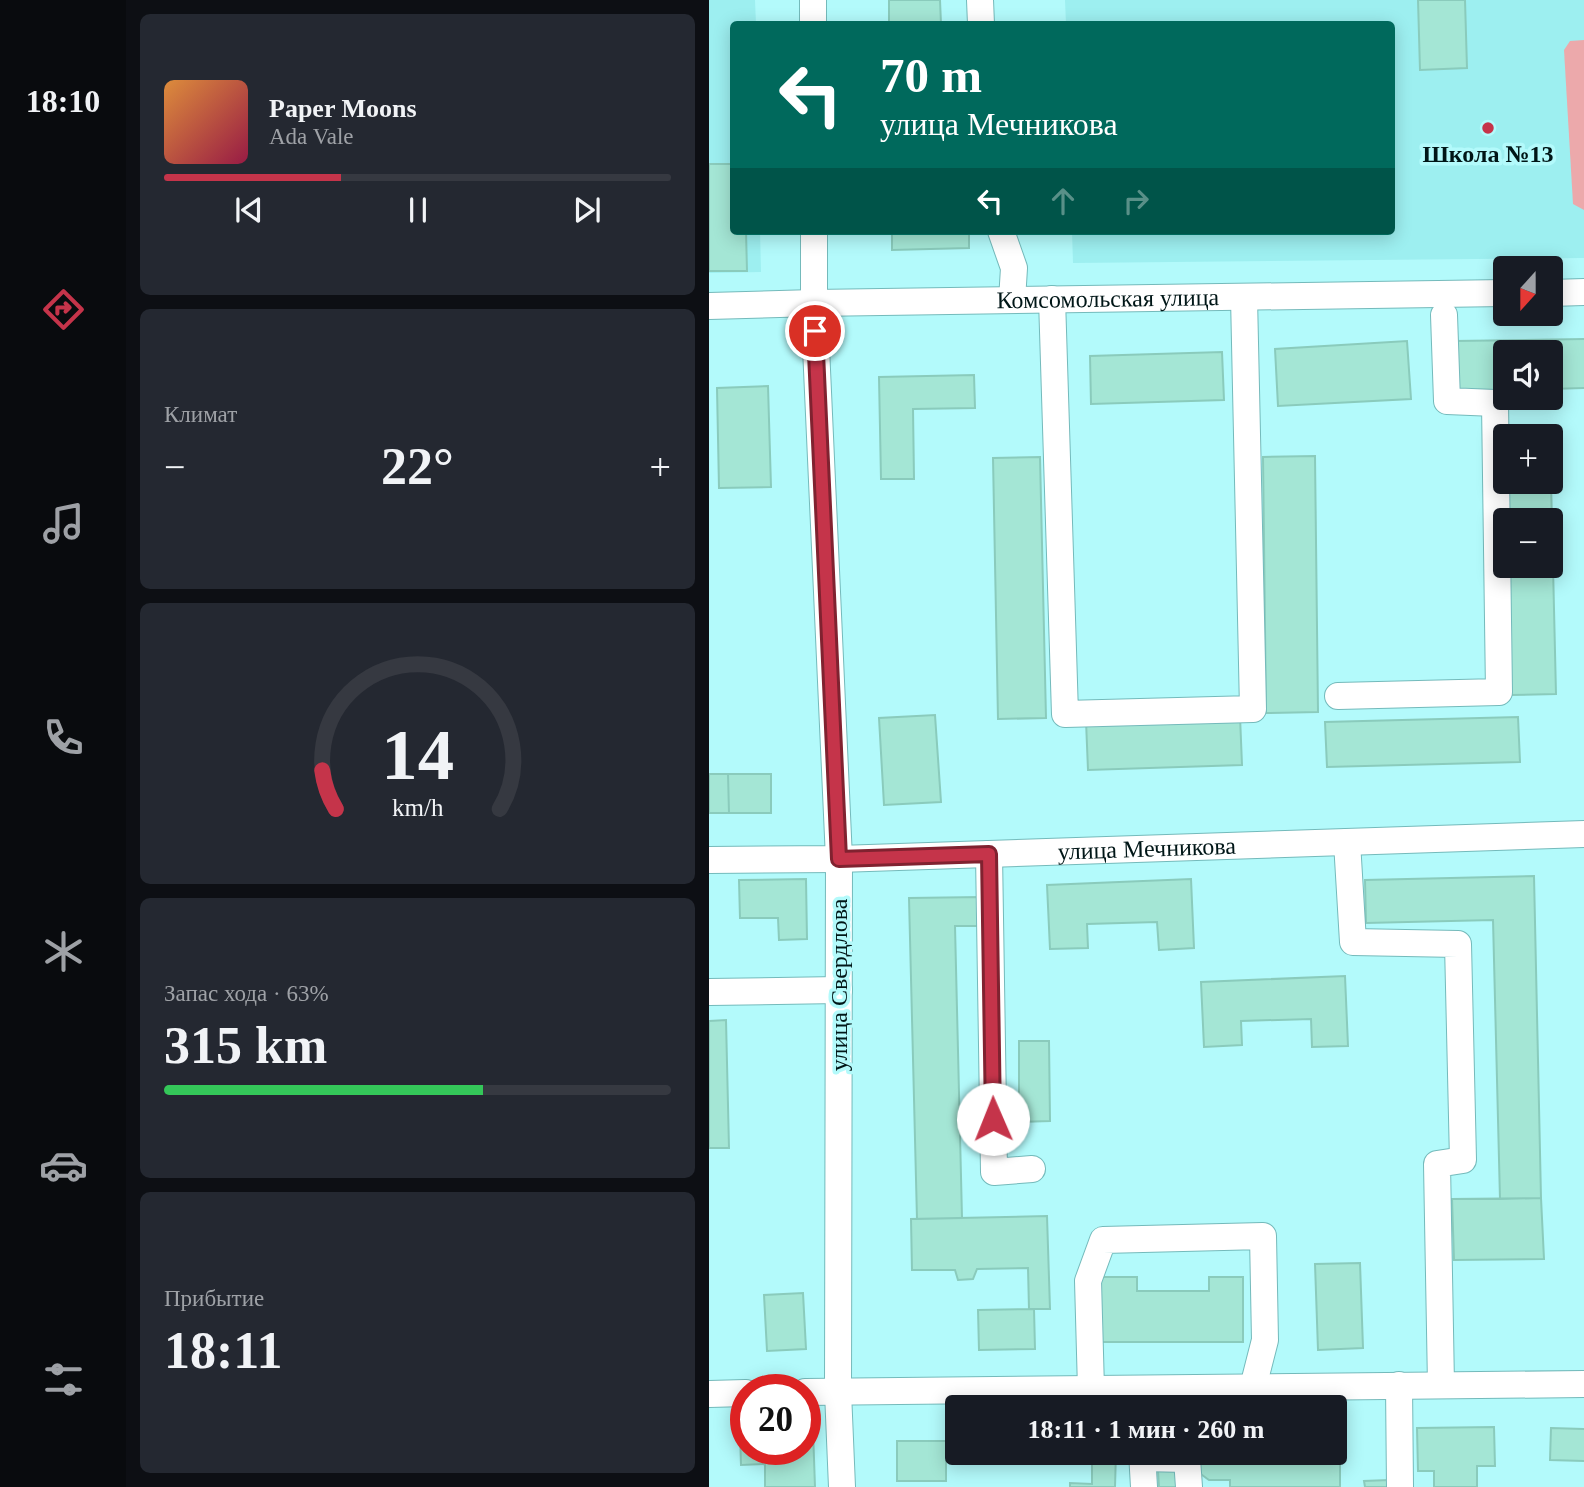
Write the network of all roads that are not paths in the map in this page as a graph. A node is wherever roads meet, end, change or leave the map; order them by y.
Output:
1 (813, 0) edge
2 (980, 0) edge
3 (813, 21) edge
4 (981, 21) edge
5 (814, 235) edge
6 (1002, 235) edge
7 (1584, 292) edge
8 (1493, 293) edge
9 (1563, 293) edge
10 (1244, 297) junction
11 (1052, 299) junction
12 (1012, 300) junction
13 (814, 303) junction
14 (709, 306) edge
15 (1444, 315) dead end
16 (1338, 696) dead end
17 (1584, 834) edge
18 (1347, 842) junction
19 (989, 854) junction
20 (839, 859) junction
21 (709, 860) edge
22 (839, 990) junction
23 (709, 992) edge
24 (1032, 1169) dead end
25 (1584, 1384) edge
26 (1399, 1385) junction
27 (1441, 1385) junction
28 (1253, 1387) junction
29 (1091, 1389) junction
30 (821, 1392) edge
31 (838, 1392) junction
32 (730, 1393) edge
33 (709, 1394) edge
34 (1124, 1395) edge
35 (1171, 1395) edge
36 (1143, 1465) edge
37 (1187, 1465) edge
38 (842, 1487) edge
39 (1144, 1487) edge
40 (1189, 1487) edge
41 (1400, 1487) edge

1 - 3 street
2 - 4 street
5 - 13 street, улица Свердлова
6 - 12 street
7 - 9 street
8 - 10 street, Комсомольская улица
10 - 11 street, Комсомольская улица
10 - 11 street
11 - 12 street, Комсомольская улица
12 - 13 street, Комсомольская улица
13 - 14 street, Комсомольская улица
13 - 20 street, улица Свердлова
15 - 16 street
17 - 18 street, улица Мечникова
18 - 19 street, улица Мечникова
18 - 27 street
19 - 20 street, улица Мечникова
19 - 24 street
20 - 21 street, улица Мечникова
20 - 22 street, улица Свердлова
22 - 23 street
22 - 31 street, улица Свердлова
25 - 27 street
26 - 27 street
26 - 28 street
26 - 41 street
28 - 29 street
28 - 35 street
29 - 31 street
29 - 34 street
30 - 31 street
31 - 38 street, улица Свердлова
32 - 33 street
36 - 39 street
37 - 40 street

